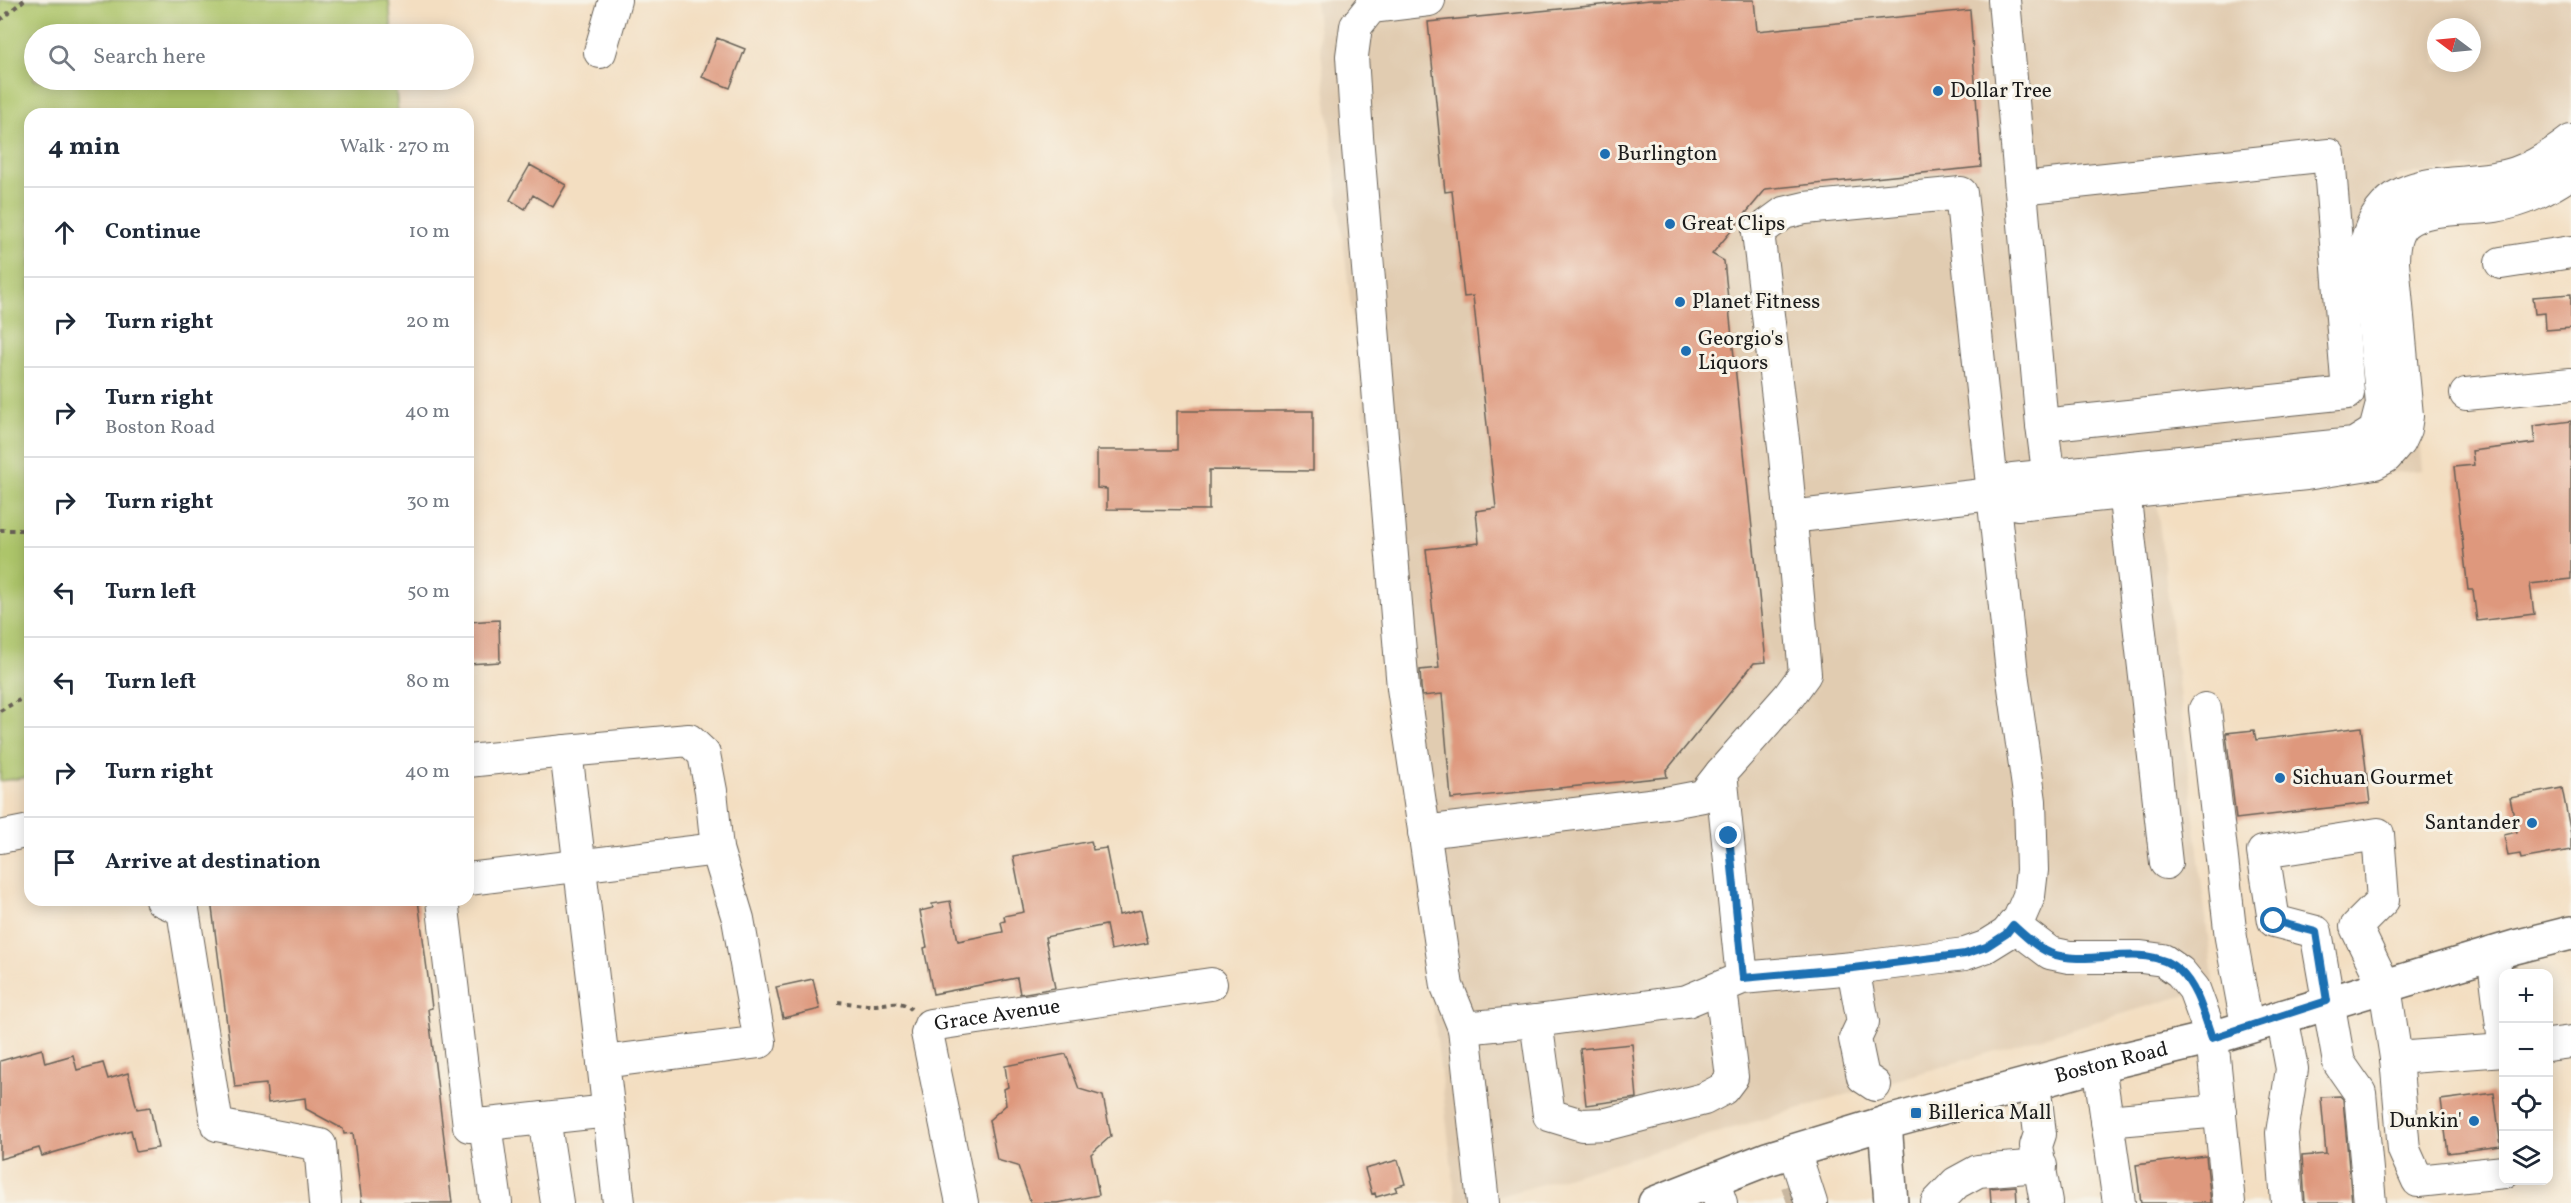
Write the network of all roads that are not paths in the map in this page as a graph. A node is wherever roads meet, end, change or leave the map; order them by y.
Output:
1 (615, 0) edge
2 (1429, 0) edge
3 (2004, 0) edge
4 (600, 52) dead end
5 (2571, 141) edge
6 (2571, 173) edge
7 (2021, 188) junction
8 (2333, 210) junction
9 (2385, 229) junction
10 (2571, 252) edge
11 (2501, 263) dead end
12 (2571, 384) edge
13 (2466, 394) dead end
14 (2042, 425) junction
15 (2122, 480) junction
16 (2050, 488) junction
17 (1996, 493) junction
18 (1790, 517) junction
19 (2205, 709) dead end
20 (566, 751) junction
21 (474, 760) edge
22 (1721, 774) junction
23 (24, 832) edge
24 (1424, 832) junction
25 (0, 837) edge
26 (717, 849) junction
27 (2166, 863) dead end
28 (580, 866) junction
29 (474, 878) edge
30 (174, 906) edge
31 (443, 906) edge
32 (2013, 925) junction
33 (2356, 927) junction
34 (2316, 932) junction
35 (2571, 933) edge
36 (2493, 953) junction
37 (1853, 968) junction
38 (1732, 983) junction
39 (1211, 984) dead end
40 (2385, 987) junction
41 (2327, 1001) junction
42 (2282, 1016) junction
43 (1536, 1022) junction
44 (2501, 1023) edge
45 (2247, 1025) junction
46 (1464, 1028) junction
47 (2212, 1038) junction
48 (2571, 1042) edge
49 (2553, 1044) edge
50 (2499, 1050) edge
51 (2396, 1058) junction
52 (603, 1062) junction
53 (2099, 1065) junction
54 (2022, 1086) junction
55 (609, 1111) junction
56 (2220, 1111) junction
57 (544, 1118) junction
58 (2108, 1121) junction
59 (1885, 1123) junction
60 (485, 1124) junction
61 (1794, 1151) junction
62 (2038, 1156) junction
63 (2499, 1173) edge
64 (1717, 1192) edge
65 (1816, 1201) edge
66 (325, 1203) edge
67 (496, 1203) edge
68 (557, 1203) edge
69 (619, 1203) edge
70 (962, 1203) edge
71 (1483, 1203) edge
72 (1655, 1203) edge
73 (1891, 1203) edge
74 (1937, 1203) edge
75 (2046, 1203) edge
76 (2120, 1203) edge
77 (2229, 1203) edge
78 (2287, 1203) edge
79 (2370, 1203) edge

1 - 4 street
2 - 24 street
3 - 7 street
5 - 9 street
6 - 9 street
7 - 8 street
7 - 14 street
8 - 9 street
8 - 14 street
9 - 15 street
10 - 11 street
12 - 13 street
14 - 16 street
15 - 16 street
15 - 27 street
16 - 17 street
17 - 18 street
17 - 18 street
17 - 32 street
18 - 22 street
19 - 45 street
20 - 21 street
20 - 26 street
20 - 28 street
22 - 24 street
22 - 38 street
23 - 25 street
24 - 46 street
26 - 28 street
26 - 52 street
28 - 29 street
28 - 52 street
30 - 66 street
31 - 60 street
32 - 37 street
32 - 47 street
33 - 34 street
33 - 34 street
33 - 40 street
34 - 41 street
35 - 36 main road, Boston Road
36 - 40 main road, Boston Road
36 - 44 street
37 - 38 street
37 - 59 street
38 - 43 street
38 - 43 street
39 - 70 street, Grace Avenue
40 - 41 main road, Boston Road
40 - 51 street
41 - 42 main road, Boston Road
41 - 79 street
42 - 45 main road, Boston Road
42 - 78 street
43 - 46 street
45 - 47 main road, Boston Road
46 - 71 street
47 - 53 main road, Boston Road
47 - 56 street
48 - 49 street
50 - 51 street
51 - 63 street
52 - 55 street
53 - 54 main road, Boston Road
53 - 58 street
54 - 59 main road, Boston Road
54 - 62 street
55 - 57 street
55 - 69 street
56 - 58 street
56 - 77 street
57 - 60 street
57 - 68 street
58 - 76 street
59 - 61 main road, Boston Road
59 - 73 main road
60 - 67 street
61 - 64 main road, Boston Road
61 - 65 street
62 - 74 street
62 - 75 street
64 - 72 main road, Boston Road

